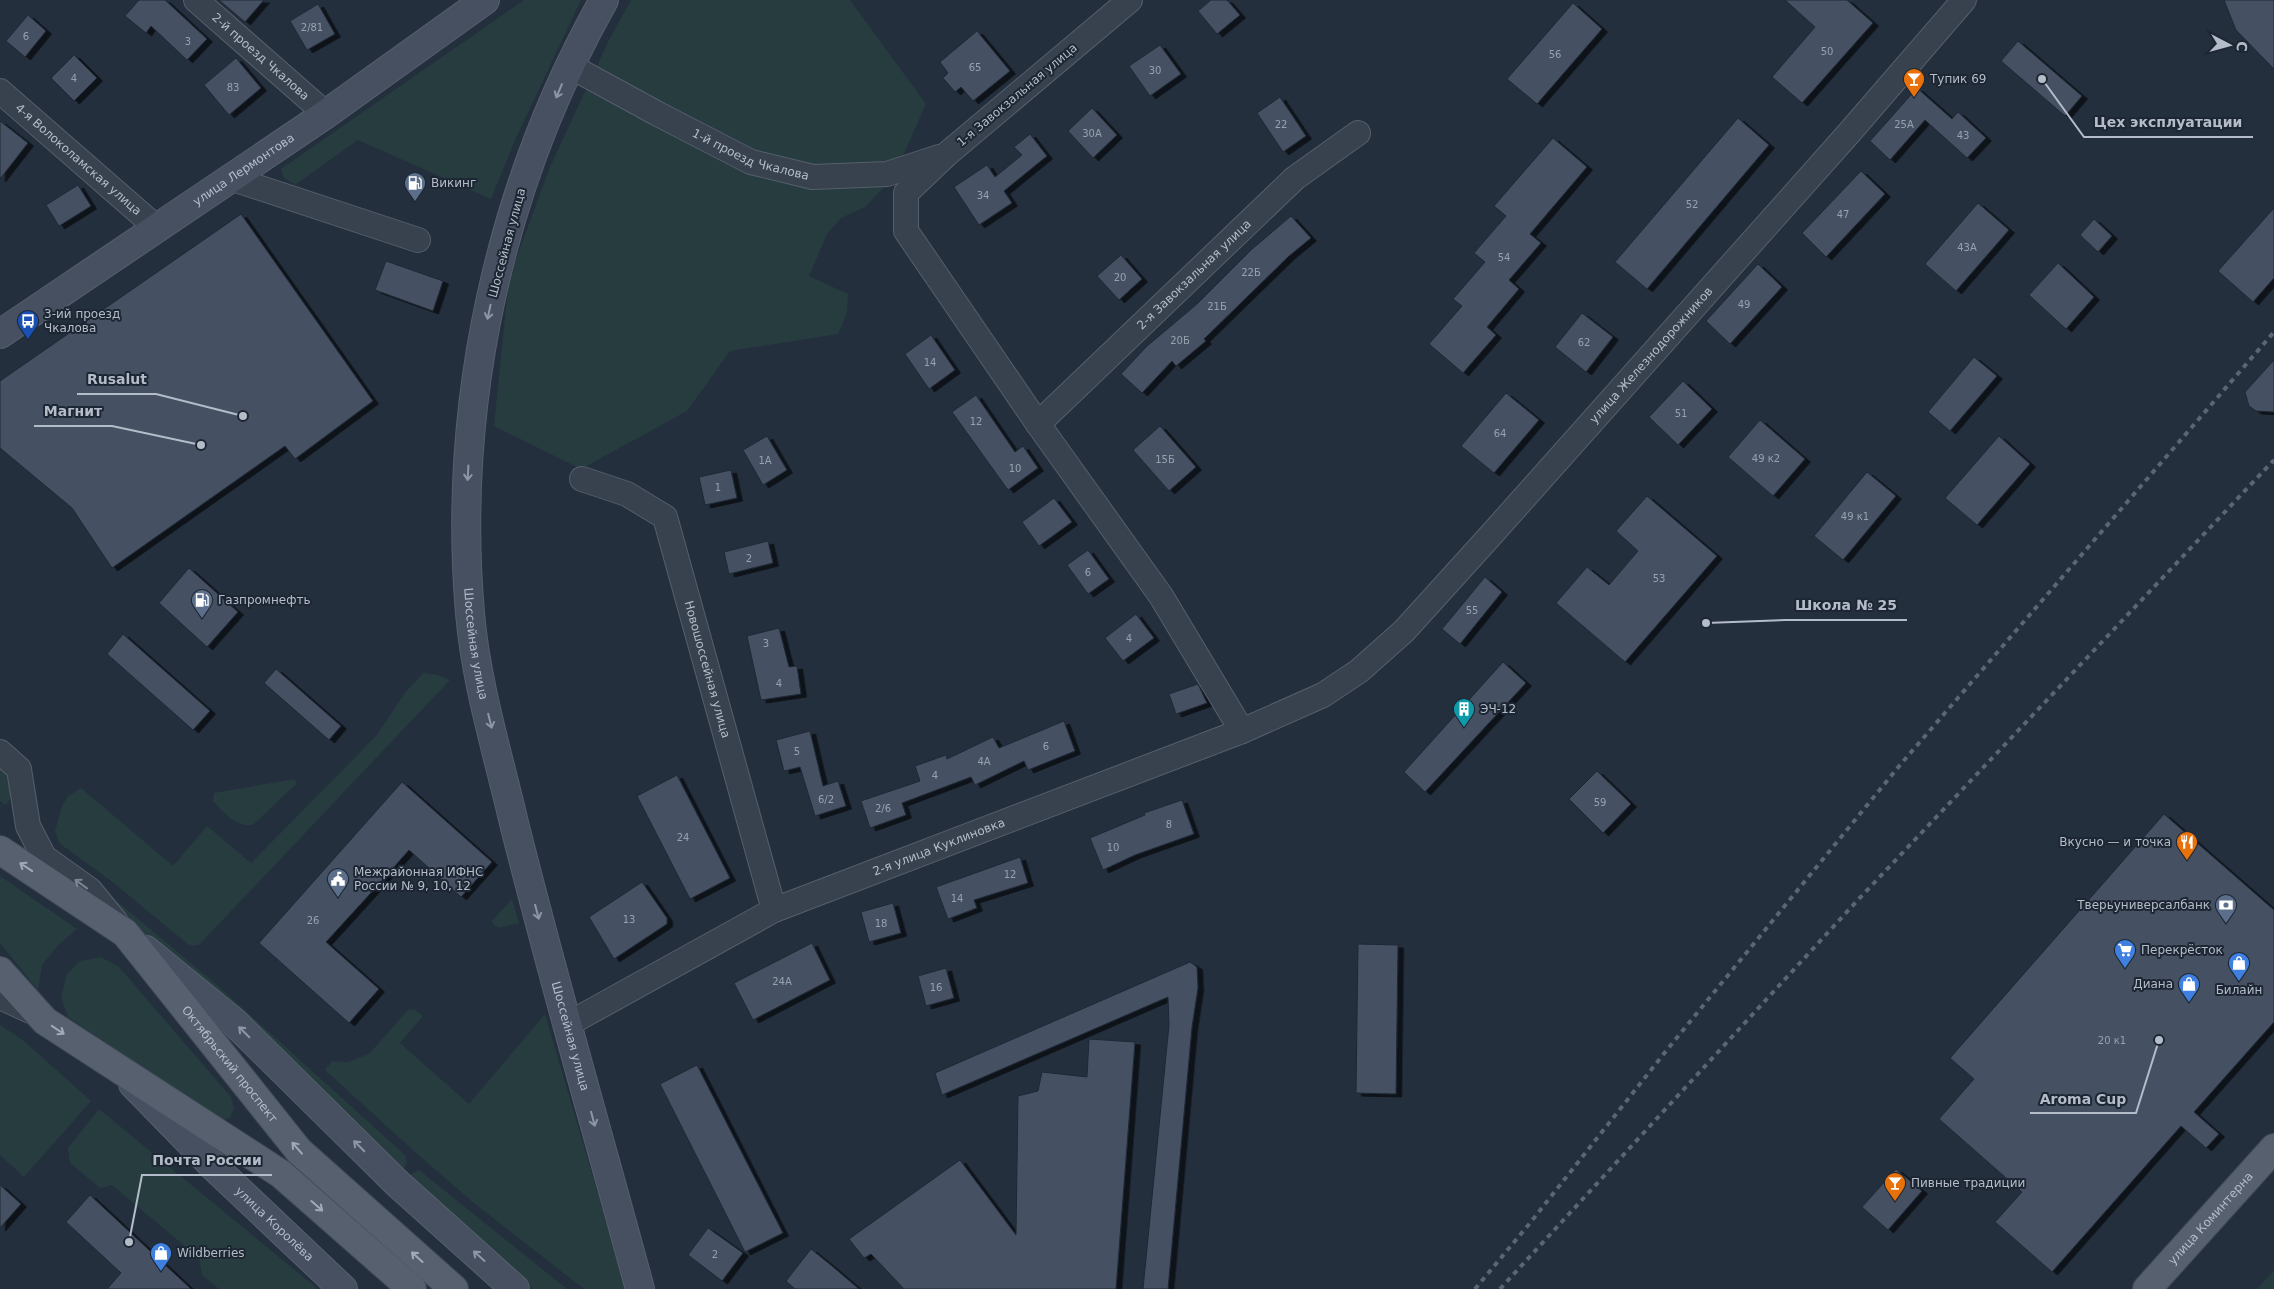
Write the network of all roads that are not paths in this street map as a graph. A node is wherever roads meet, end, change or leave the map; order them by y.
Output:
1 (196, 0) edge
2 (604, 0) edge
3 (1130, 0) edge
4 (1964, 0) edge
5 (474, 3) edge
6 (570, 66) junction
7 (0, 91) edge
8 (326, 114) junction
9 (1358, 134) dead end
10 (947, 154) junction
11 (230, 178) junction
12 (157, 228) junction
13 (418, 240) dead end
14 (0, 334) edge
15 (1038, 424) junction
16 (582, 479) dead end
17 (1322, 695) joint
18 (1242, 731) junction
19 (0, 752) edge
20 (0, 850) edge
21 (774, 910) junction
22 (125, 933) junction
23 (0, 971) edge
24 (0, 997) edge
25 (38, 1014) junction
26 (568, 1024) junction
27 (122, 1072) junction
28 (225, 1139) junction
29 (2274, 1148) edge
30 (212, 1166) junction
31 (344, 1289) edge
32 (412, 1289) edge
33 (454, 1289) edge
34 (515, 1289) edge
35 (640, 1289) edge
36 (2147, 1289) edge

1 - 8 street, 2-й проезд Чкалова
2 - 6 main road, Шоссейная улица
3 - 10 street, 1-я Завокзальная улица
4 - 17 street, улица Железнодорожников
5 - 8 main road, улица Лермонтова
6 - 10 street, 1-й проезд Чкалова
6 -> 26 main road, Шоссейная улица
7 - 12 street, 4-я Волоколамская улица
8 - 11 main road, улица Лермонтова
9 - 15 street, 2-я Завокзальная улица
10 - 15 street, 1-я Завокзальная улица
11 - 12 main road, улица Лермонтова
11 - 13 street
12 - 14 main road, улица Лермонтова
15 - 18 street
16 - 21 street, Новошоссейная улица
17 - 18 street, 2-я улица Куклиновка
18 - 21 street, 2-я улица Куклиновка
22 -> 19 street
22 -> 20 main road, Октябрьский проспект
21 - 26 street, 2-я улица Куклиновка
33 -> 22 main road, Октябрьский проспект
34 -> 22 main road
23 - 25 main road
24 - 25 street
25 -> 27 main road
26 -> 35 main road, Шоссейная улица
27 - 28 main road
27 - 30 main road, улица Королёва
28 - 30 main road
28 -> 32 main road
29 - 36 main road, улица Коминтерна
30 - 31 main road, улица Королёва

